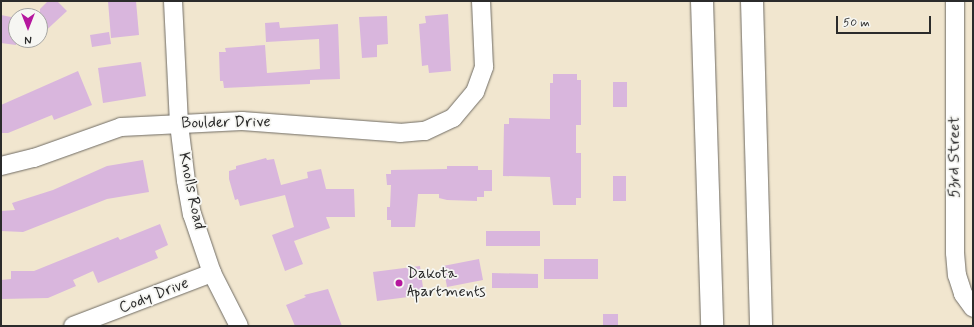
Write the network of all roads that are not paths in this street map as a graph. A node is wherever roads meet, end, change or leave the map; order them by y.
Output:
1 (172, 1) edge
2 (481, 1) edge
3 (702, 1) edge
4 (752, 1) edge
5 (955, 1) edge
6 (179, 124) junction
7 (1, 166) edge
8 (212, 273) junction
9 (973, 308) edge
10 (73, 326) edge
11 (239, 326) edge
12 (712, 326) edge
13 (761, 326) edge

1 - 6 street, Knolls Road
2 - 6 street, Boulder Drive
3 - 12 highway
4 - 13 highway
5 - 9 street, 53rd Street
6 - 7 street, Boulder Drive
6 - 8 street, Knolls Road
8 - 10 street, Cody Drive
8 - 11 street, Knolls Road

